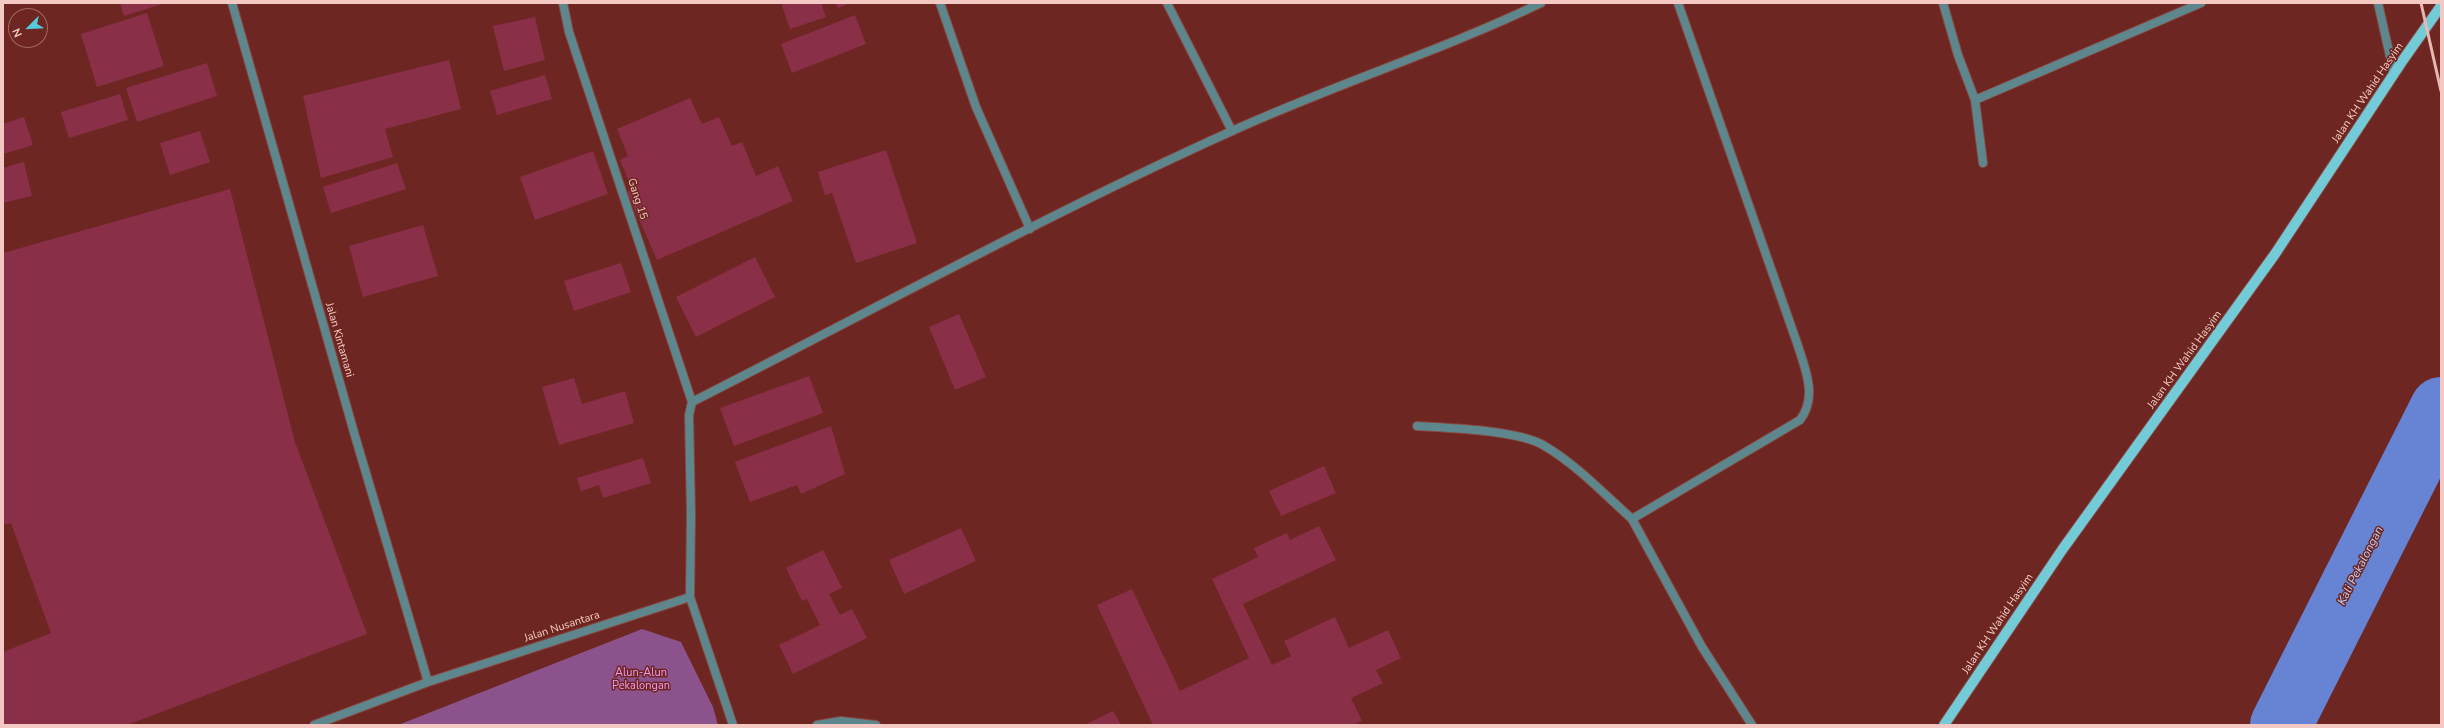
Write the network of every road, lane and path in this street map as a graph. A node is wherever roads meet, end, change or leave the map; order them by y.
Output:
1 (232, 3) edge
2 (562, 3) edge
3 (940, 3) edge
4 (1167, 3) edge
5 (1541, 3) edge
6 (1678, 3) edge
7 (1943, 3) edge
8 (2201, 3) edge
9 (2378, 3) edge
10 (2441, 6) edge
11 (2394, 74) junction
12 (1975, 100) junction
13 (1232, 131) junction
14 (1983, 163) dead end
15 (1030, 229) junction
16 (692, 402) junction
17 (1417, 426) dead end
18 (1632, 519) junction
19 (690, 597) junction
20 (428, 682) junction
21 (314, 725) edge
22 (733, 725) edge
23 (816, 725) edge
24 (876, 725) edge
25 (1752, 725) edge
26 (1944, 725) edge

1 - 20 street, Jalan Kintamani
2 - 16 street, Gang 15
3 - 15 street
4 - 13 street
5 - 13 street
6 - 18 street
7 - 12 street
8 - 12 street
9 - 11 street
10 - 11 main road, Jalan KH Wahid Hasyim
11 - 26 main road, Jalan KH Wahid Hasyim
12 - 14 street
13 - 15 street
15 - 16 street
16 - 19 street
17 - 18 street
18 - 25 street
19 - 20 street, Jalan Nusantara
19 - 22 street
20 - 21 street, Jalan Nusantara
23 - 24 street

